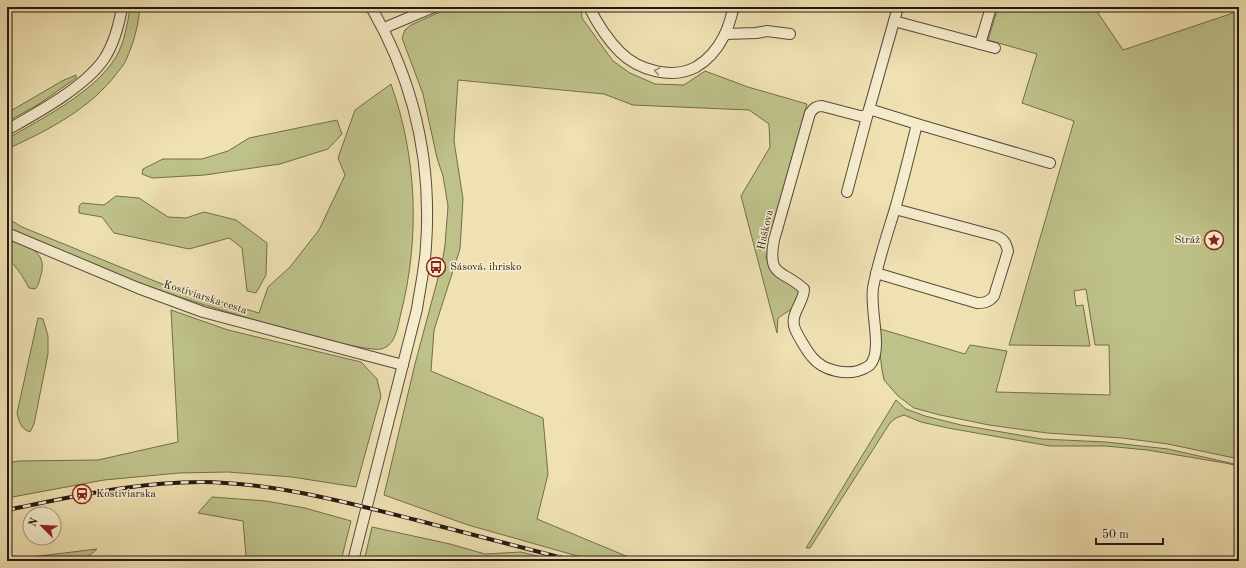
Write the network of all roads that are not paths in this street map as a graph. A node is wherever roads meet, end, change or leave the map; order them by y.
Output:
1 (122, 7) edge
2 (371, 7) edge
3 (434, 7) edge
4 (589, 7) edge
5 (734, 7) edge
6 (898, 7) edge
7 (990, 7) edge
8 (894, 21) junction
9 (384, 28) junction
10 (725, 34) junction
11 (790, 34) dead end
12 (980, 44) junction
13 (995, 48) dead end
14 (868, 111) junction
15 (917, 124) junction
16 (7, 130) edge
17 (1050, 163) dead end
18 (847, 192) dead end
19 (895, 209) junction
20 (7, 233) edge
21 (876, 273) junction
22 (403, 366) junction
23 (353, 561) edge

1 - 16 street
2 - 9 street
3 - 9 street
10 -> 4 street
5 - 10 street
6 - 8 street
7 - 12 street
8 - 12 street
8 - 14 street
9 - 22 street
10 - 11 street
12 - 13 street
14 - 15 street, Haškova
14 - 18 street
14 - 21 street, Haškova
15 - 17 street, Haškova
15 - 19 street, Haškova
19 - 21 street, Haškova
19 - 21 street
20 - 22 street, Kostiviarska cesta
22 - 23 street

